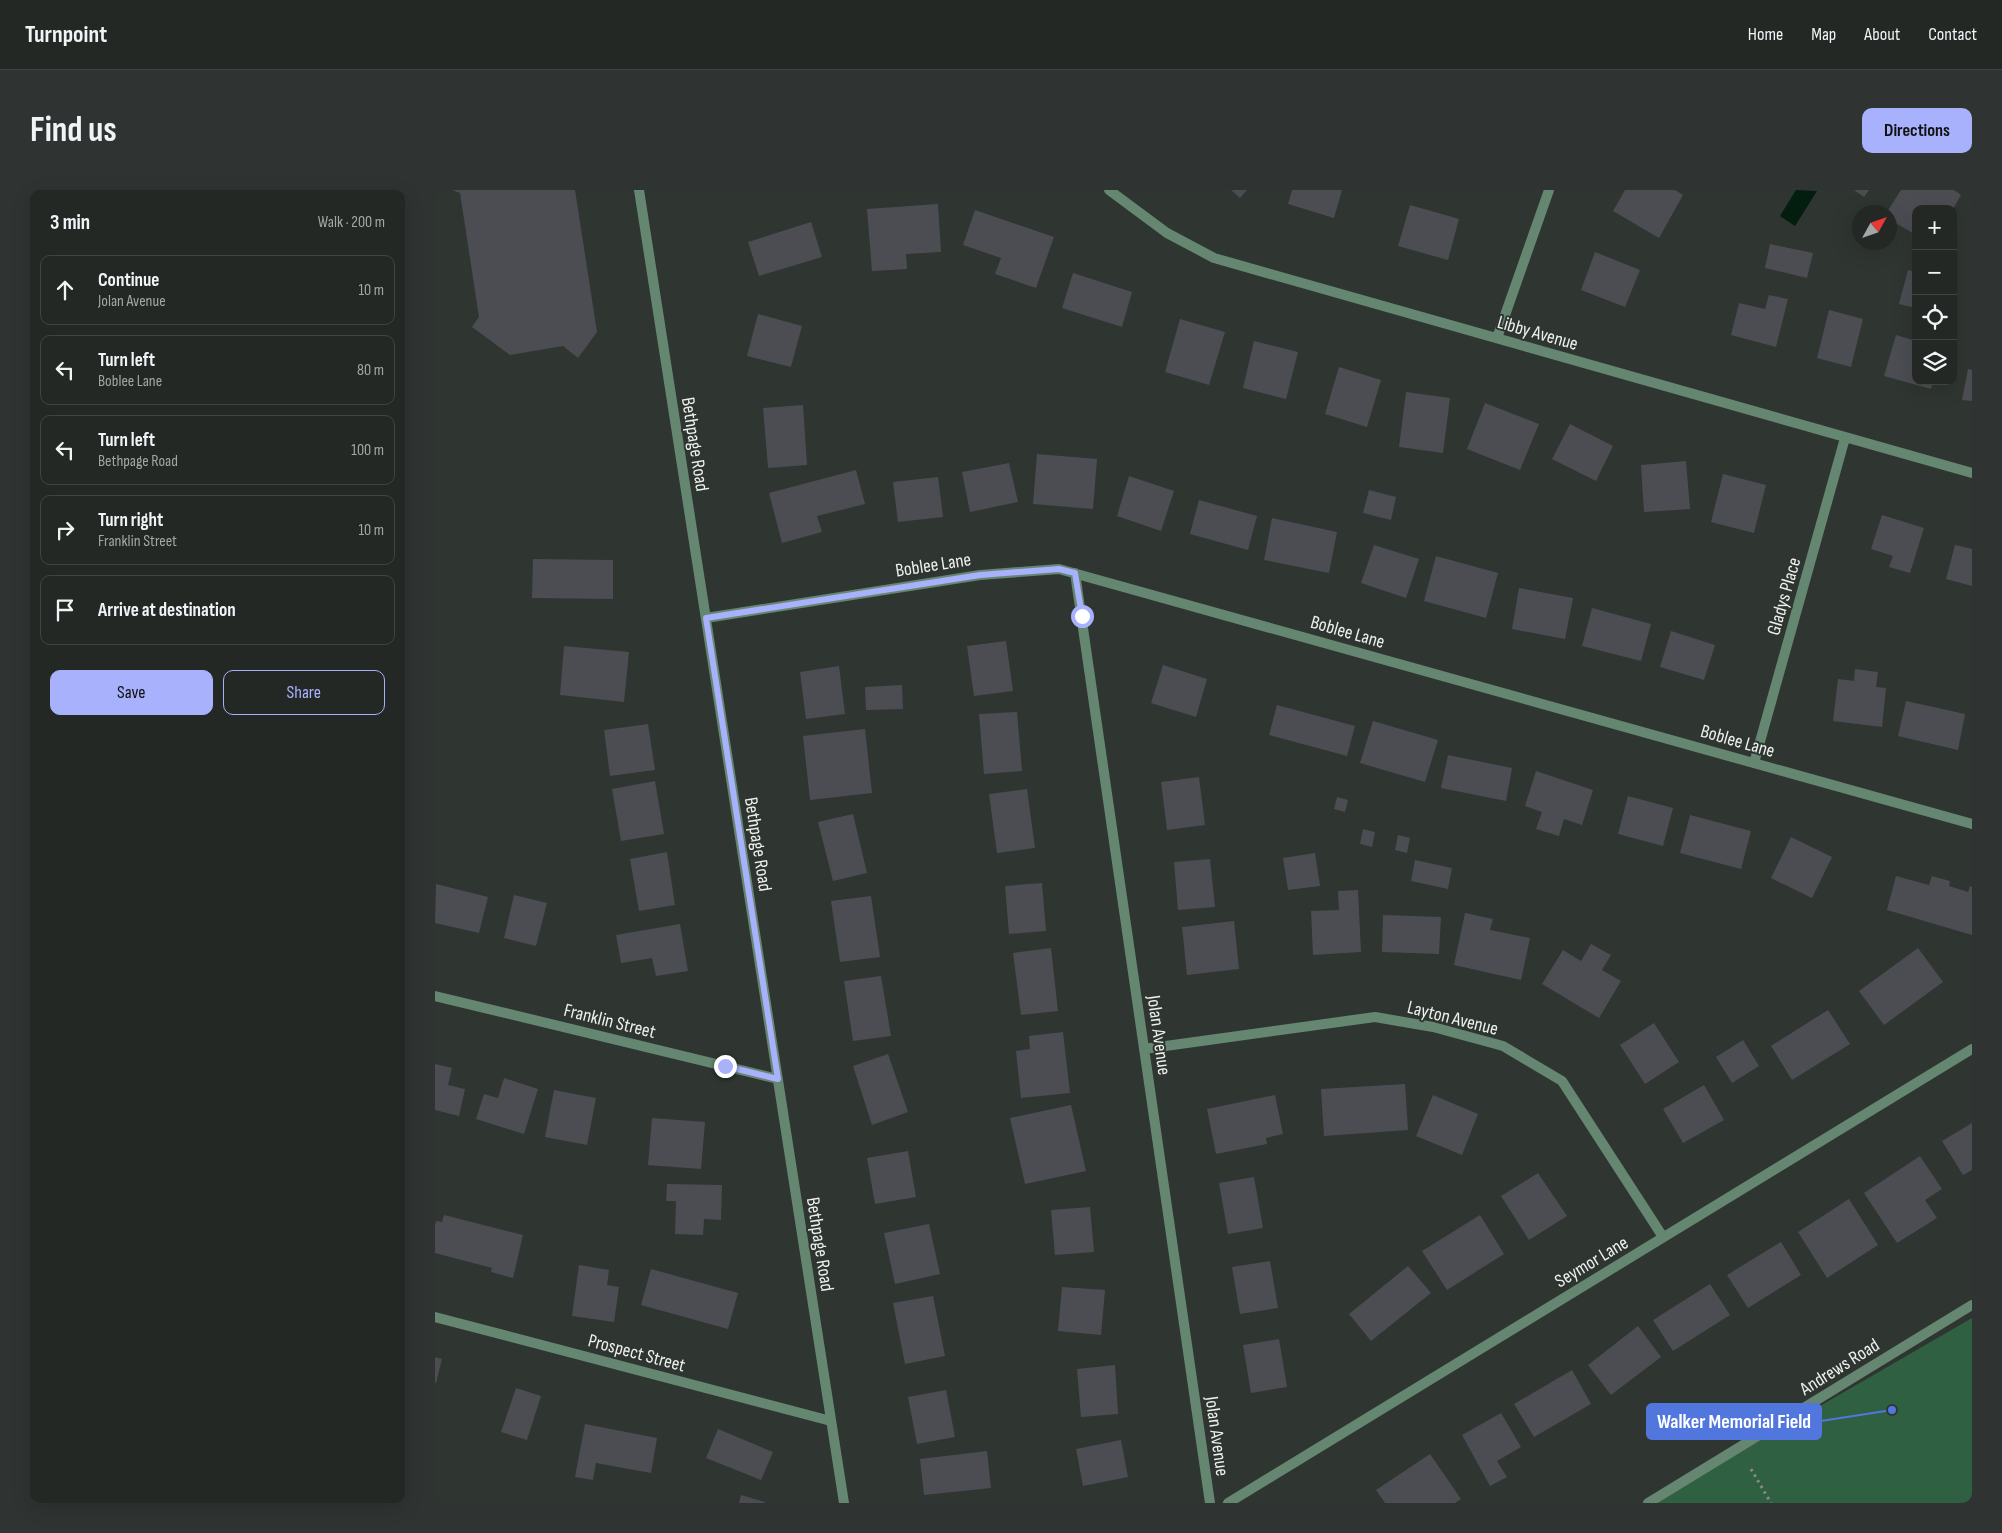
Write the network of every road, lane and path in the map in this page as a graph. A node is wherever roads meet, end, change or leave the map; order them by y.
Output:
1 (639, 190) edge
2 (1109, 190) edge
3 (1549, 190) edge
4 (1497, 338) junction
5 (1845, 438) junction
6 (1972, 473) edge
7 (1075, 573) junction
8 (706, 618) junction
9 (1754, 763) junction
10 (1972, 824) edge
11 (435, 996) edge
12 (1144, 1049) junction
13 (1972, 1049) edge
14 (778, 1079) junction
15 (1663, 1237) junction
16 (1972, 1304) edge
17 (435, 1317) edge
18 (831, 1421) junction
19 (1751, 1469) dead end
20 (844, 1503) edge
21 (1210, 1503) edge
22 (1228, 1503) edge
23 (1648, 1503) edge
24 (1771, 1503) edge

1 - 8 street, Bethpage Road
2 - 4 street, Libby Avenue
3 - 4 street
4 - 5 street, Libby Avenue
5 - 6 street, Libby Avenue
5 - 9 street, Gladys Place
7 - 8 street, Boblee Lane
7 - 9 street, Boblee Lane
7 - 12 street, Jolan Avenue
8 - 14 street, Bethpage Road
9 - 10 street, Boblee Lane
11 - 14 street, Franklin Street
12 - 15 street, Layton Avenue
12 - 21 street, Jolan Avenue
13 - 15 street, Seymor Lane
14 - 18 street, Bethpage Road
15 - 22 street, Seymor Lane
16 - 23 street, Andrews Road
17 - 18 street, Prospect Street
18 - 20 street, Bethpage Road
19 - 24 path

